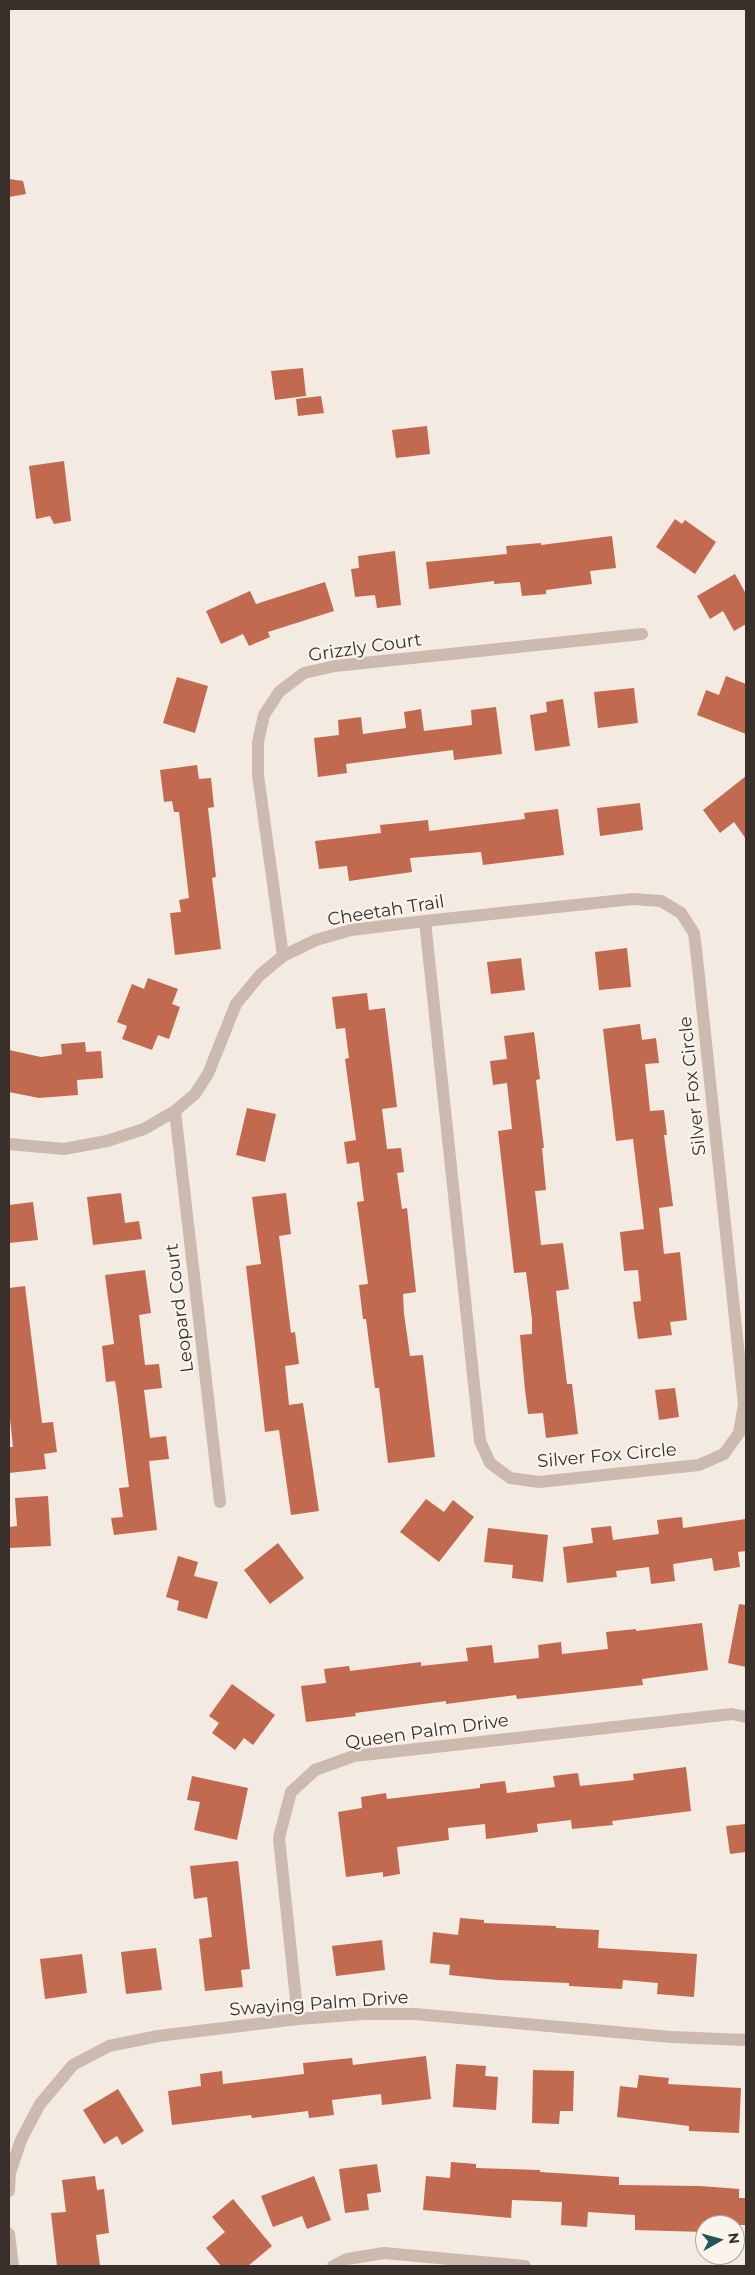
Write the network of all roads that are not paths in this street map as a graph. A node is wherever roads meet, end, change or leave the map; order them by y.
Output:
1 (642, 634) dead end
2 (681, 913) joint
3 (425, 921) junction
4 (282, 956) junction
5 (175, 1110) junction
6 (9, 1144) edge
7 (220, 1502) dead end
8 (746, 1717) edge
9 (298, 2019) junction
10 (746, 2040) edge
11 (9, 2191) edge
12 (9, 2234) edge
13 (13, 2266) edge
14 (333, 2266) edge
15 (525, 2266) edge

1 - 4 street, Grizzly Court
2 - 3 street, Cheetah Trail
2 - 3 street, Silver Fox Circle
3 - 4 street, Cheetah Trail
4 - 5 street, Cheetah Trail
5 - 6 street, Cheetah Trail
5 - 7 street, Leopard Court
8 - 9 street, Queen Palm Drive
9 - 10 street, Swaying Palm Drive
9 - 11 street, Swaying Palm Drive
12 - 13 street
14 - 15 street

